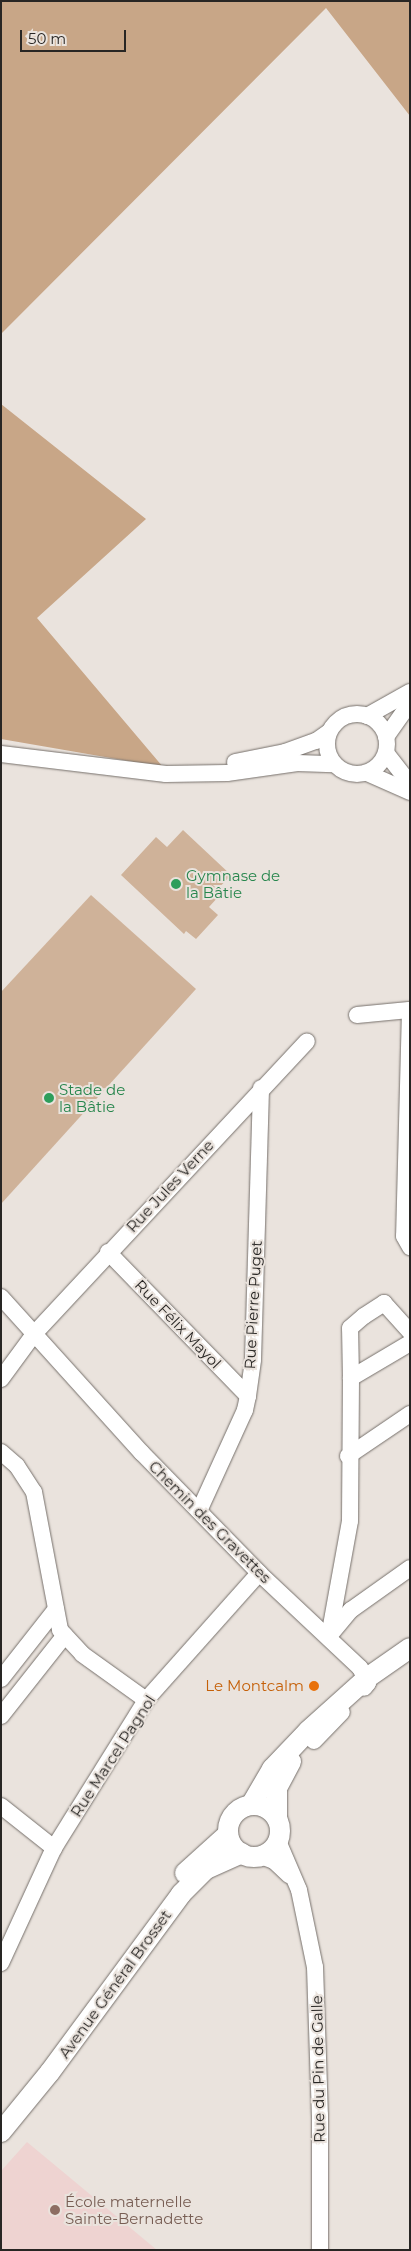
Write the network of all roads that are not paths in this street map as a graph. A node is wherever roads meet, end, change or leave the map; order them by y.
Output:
1 (410, 692) edge
2 (410, 703) edge
3 (367, 716) junction
4 (329, 732) junction
5 (386, 745) junction
6 (1, 754) edge
7 (334, 764) junction
8 (367, 773) junction
9 (175, 774) junction
10 (410, 784) edge
11 (410, 792) edge
12 (410, 1010) edge
13 (357, 1015) dead end
14 (307, 1041) dead end
15 (262, 1088) junction
16 (410, 1247) edge
17 (108, 1252) junction
18 (1, 1297) edge
19 (410, 1332) edge
20 (34, 1334) junction
21 (410, 1343) edge
22 (352, 1378) junction
23 (1, 1379) edge
24 (248, 1396) junction
25 (410, 1414) edge
26 (1, 1452) edge
27 (348, 1456) junction
28 (199, 1511) junction
29 (410, 1568) edge
30 (260, 1573) junction
31 (56, 1609) junction
32 (65, 1635) junction
33 (329, 1636) junction
34 (410, 1648) edge
35 (410, 1663) edge
36 (367, 1678) junction
37 (1, 1679) edge
38 (146, 1700) junction
39 (1, 1716) edge
40 (314, 1741) junction
41 (251, 1805) junction
42 (1, 1806) edge
43 (277, 1818) junction
44 (228, 1834) junction
45 (278, 1841) junction
46 (54, 1848) junction
47 (251, 1855) junction
48 (299, 1890) junction
49 (1, 1962) edge
50 (1, 2118) edge
51 (1, 2132) edge
52 (320, 2250) edge

1 - 3 street
2 - 5 street
3 - 4 street
3 - 5 street
4 - 7 street
4 - 9 street
5 - 8 street
5 - 10 street
6 - 9 street
7 - 8 street
7 - 9 street
8 - 11 street
12 - 13 street
12 - 16 street
14 - 15 street, Rue Jules Verne
15 - 17 street, Rue Jules Verne
15 - 24 street, Rue Pierre Puget
17 - 20 street, Rue Jules Verne
17 - 24 street, Rue Félix Mayol
18 - 20 street, Chemin des Gravettes
19 - 22 street
20 - 23 street, Rue Jules Verne
20 - 28 street, Chemin des Gravettes
21 - 22 street
22 - 27 street
24 - 28 street, Rue Pierre Puget
25 - 27 street
26 - 31 street
27 - 33 street
28 - 30 street, Chemin des Gravettes
29 - 33 street
30 - 33 street, Chemin des Gravettes
30 - 38 street, Rue Marcel Pagnol
31 - 32 street
31 - 37 street
32 - 38 street
32 - 39 street
33 - 36 street, Chemin des Gravettes
34 - 36 main road
35 - 40 main road
36 - 40 street
36 - 41 main road
38 - 46 street, Rue Marcel Pagnol
40 - 43 main road
41 - 43 main road
41 - 44 main road
42 - 46 street
43 - 45 main road
44 - 47 main road
44 - 50 main road, Avenue Général Brosset
45 - 47 main road
45 - 48 street, Rue du Pin de Galle
46 - 49 street, Rue Marcel Pagnol
47 - 48 street, Rue du Pin de Galle
47 - 51 main road, Avenue Général Brosset
48 - 52 street, Rue du Pin de Galle

